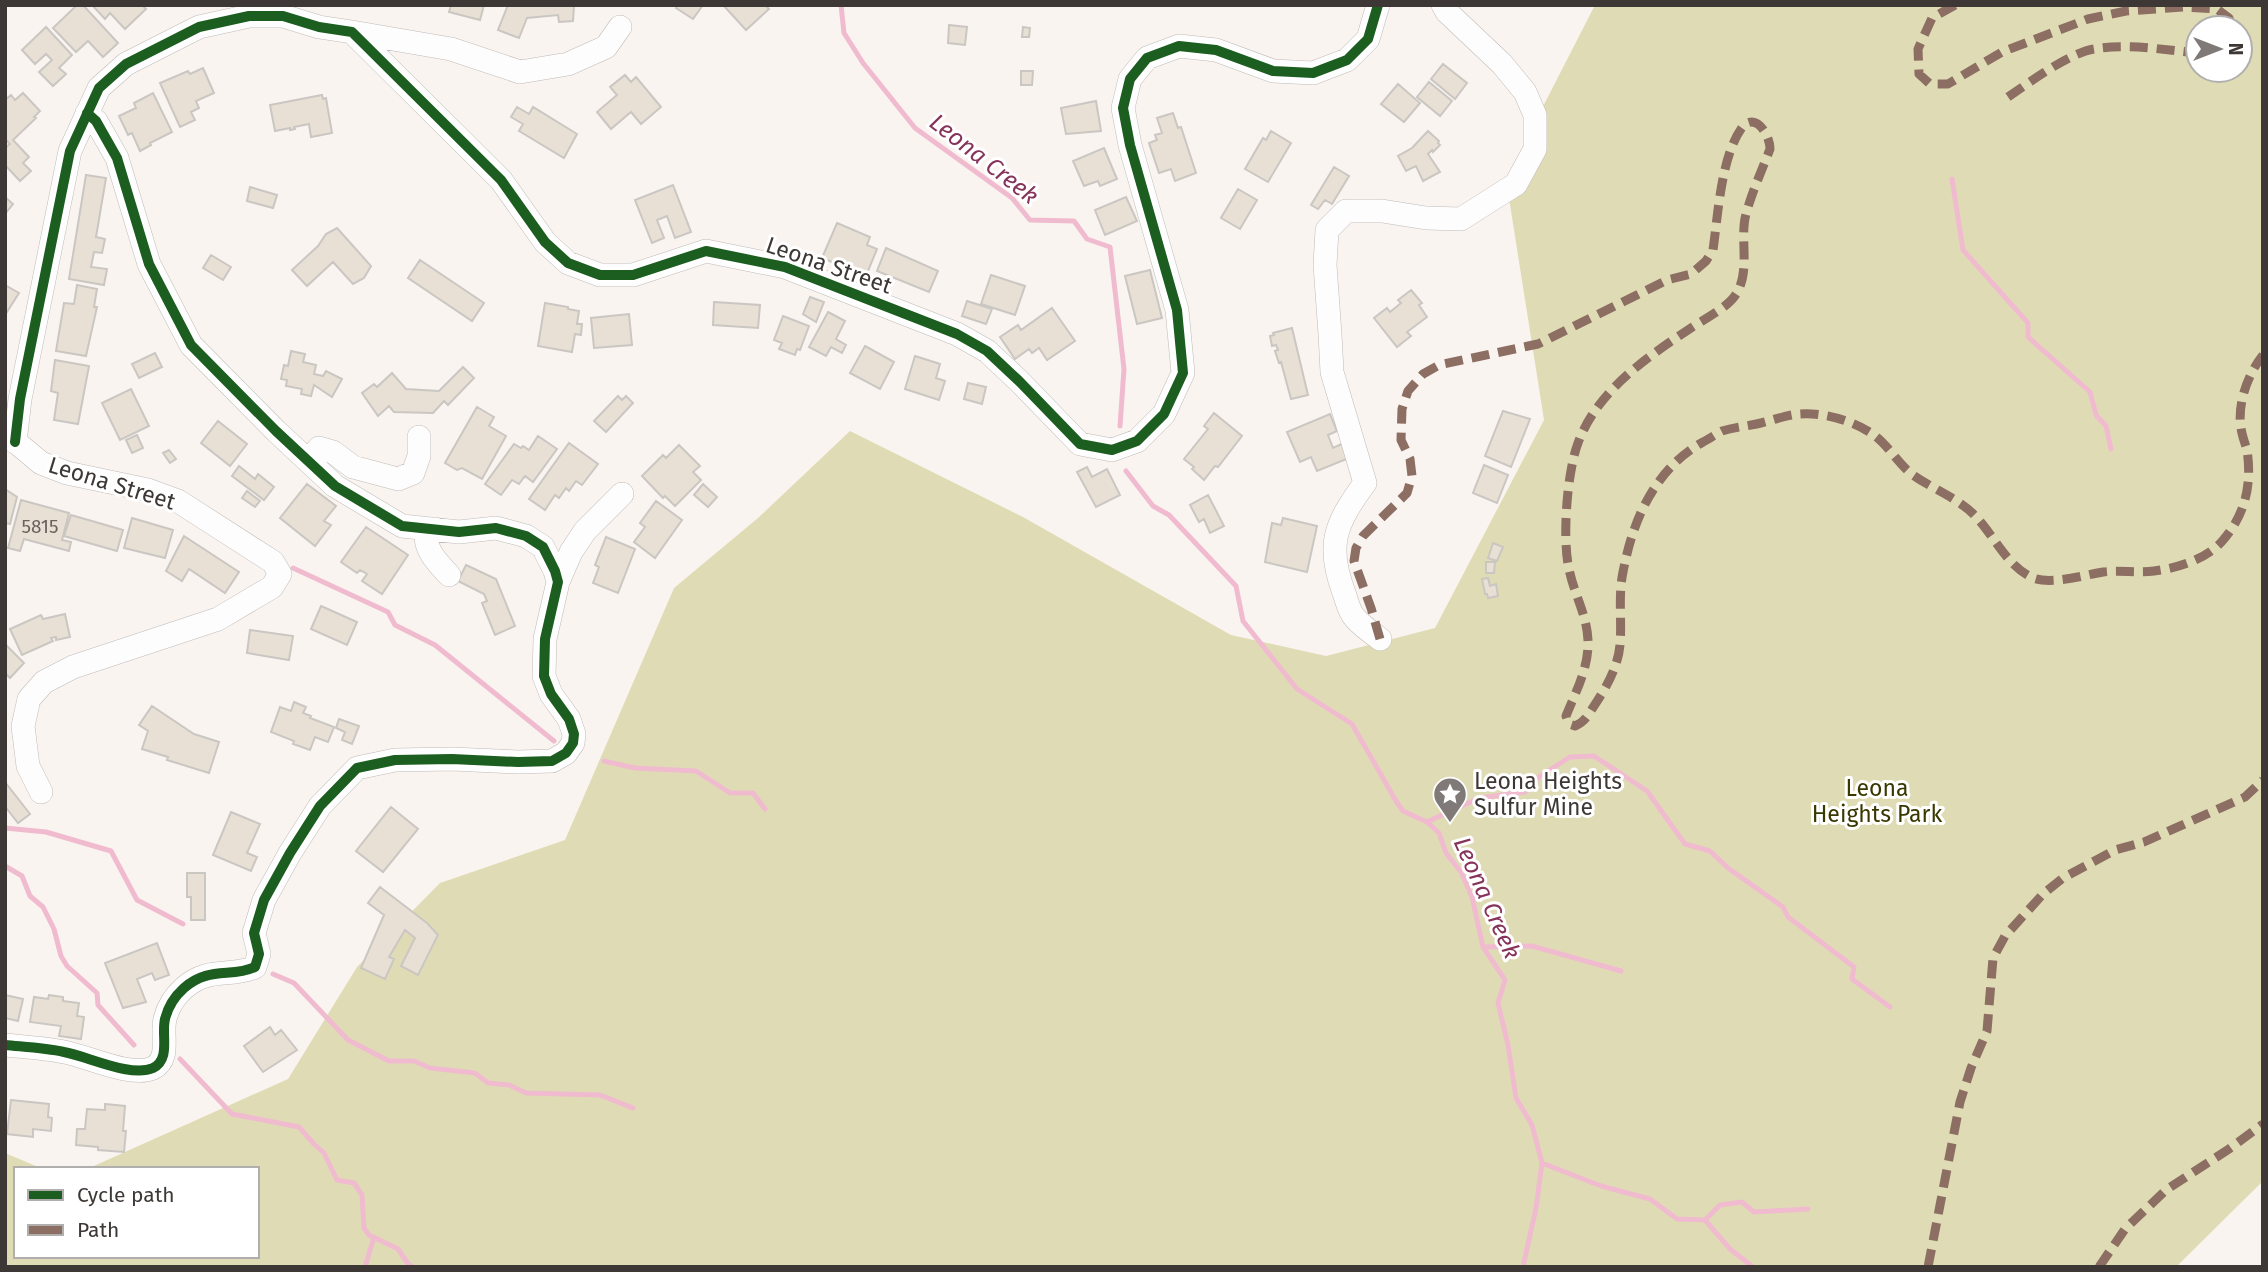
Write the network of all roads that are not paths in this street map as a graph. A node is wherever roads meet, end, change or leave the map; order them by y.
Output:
1 (1378, 5) edge
2 (1443, 5) edge
3 (620, 27) dead end
4 (352, 32) junction
5 (87, 113) junction
6 (419, 437) dead end
7 (10, 438) edge
8 (308, 461) junction
9 (622, 494) dead end
10 (435, 529) junction
11 (449, 575) dead end
12 (558, 582) junction
13 (1380, 639) dead end
14 (41, 792) dead end
15 (5, 1045) edge

1 - 4 street, Leona Street
2 - 13 street
3 - 4 street
4 - 5 street, Leona Street
5 - 7 street, Leona Street
5 - 8 street
6 - 8 street
7 - 14 street, Leona Street
8 - 10 street
9 - 12 street
10 - 11 street
10 - 12 street
12 - 15 street

